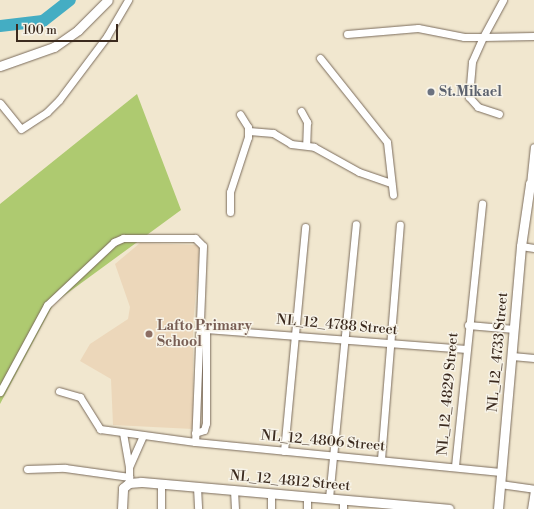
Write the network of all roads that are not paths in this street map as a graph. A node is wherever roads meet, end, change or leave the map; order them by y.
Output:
1 (108, 0) edge
2 (128, 0) edge
3 (504, 0) edge
4 (347, 34) dead end
5 (534, 36) edge
6 (483, 37) junction
7 (320, 58) dead end
8 (0, 66) edge
9 (0, 103) edge
10 (301, 111) dead end
11 (240, 114) dead end
12 (498, 114) dead end
13 (249, 131) junction
14 (306, 145) junction
15 (534, 148) edge
16 (391, 183) junction
17 (532, 184) edge
18 (393, 195) dead end
19 (531, 198) edge
20 (482, 203) dead end
21 (230, 212) dead end
22 (356, 224) dead end
23 (400, 225) dead end
24 (305, 227) dead end
25 (521, 246) junction
26 (534, 248) edge
27 (468, 325) junction
28 (514, 329) junction
29 (295, 335) junction
30 (346, 338) junction
31 (390, 342) junction
32 (466, 349) junction
33 (512, 356) junction
34 (534, 358) edge
35 (60, 391) dead end
36 (0, 392) edge
37 (123, 433) junction
38 (195, 433) junction
39 (144, 436) junction
40 (195, 442) junction
41 (284, 451) junction
42 (332, 456) junction
43 (380, 459) junction
44 (455, 466) junction
45 (129, 467) junction
46 (27, 468) dead end
47 (501, 472) junction
48 (129, 480) junction
49 (161, 484) junction
50 (500, 484) junction
51 (197, 487) junction
52 (534, 489) edge
53 (234, 490) junction
54 (271, 492) junction
55 (307, 496) junction
56 (329, 498) junction
57 (343, 504) edge
58 (380, 506) edge
59 (416, 508) edge
60 (122, 509) edge
61 (161, 509) edge
62 (198, 509) edge
63 (235, 509) edge
64 (272, 509) edge
65 (307, 509) edge
66 (449, 509) edge
67 (498, 509) edge
68 (531, 509) edge

1 - 8 street
2 - 9 street
3 - 6 street
4 - 6 street
5 - 6 street
6 - 12 street
7 - 16 street
10 - 14 street
11 - 13 street
13 - 14 street
13 - 21 street
14 - 16 street
15 - 17 street
16 - 18 street
17 - 19 street, NL_12_4733 Street
19 - 25 street, NL_12_4733 Street
20 - 27 street, NL_12_4829 Street
22 - 30 street
23 - 31 street
24 - 29 street
25 - 26 street
25 - 28 street, NL_12_4733 Street
27 - 28 street, NL_12_4829 Street
27 - 32 street, NL_12_4829 Street
28 - 33 street, NL_12_4733 Street
29 - 30 street, NL_12_4788 Street
29 - 38 street, NL_12_4788 Street
29 - 41 street
30 - 31 street, NL_12_4788 Street
30 - 42 street
31 - 32 street, NL_12_4788 Street
31 - 43 street
32 - 44 street, NL_12_4829 Street
33 - 34 street
33 - 47 street, NL_12_4733 Street
35 - 37 street, NL_12_4806 Street
36 - 38 street
37 - 39 street, NL_12_4806 Street
37 - 45 street
38 - 40 street
39 - 40 street, NL_12_4806 Street
39 - 45 street
40 - 41 street, NL_12_4806 Street
41 - 42 street, NL_12_4806 Street
42 - 43 street, NL_12_4806 Street
42 - 56 street
43 - 44 street, NL_12_4806 Street
44 - 47 street, NL_12_4806 Street
45 - 48 street
46 - 48 street
47 - 50 street, NL_12_4733 Street
48 - 49 street, NL_12_4812 Street
48 - 60 street
49 - 51 street, NL_12_4812 Street
49 - 61 street
50 - 52 street
50 - 67 street, NL_12_4733 Street
51 - 53 street, NL_12_4812 Street
51 - 62 street
52 - 68 street
53 - 54 street, NL_12_4812 Street
53 - 63 street
54 - 55 street, NL_12_4812 Street
54 - 64 street
55 - 56 street, NL_12_4812 Street
55 - 65 street
56 - 57 street, NL_12_4812 Street
57 - 58 street, NL_12_4812 Street
58 - 59 street, NL_12_4812 Street
59 - 66 street, NL_12_4812 Street

